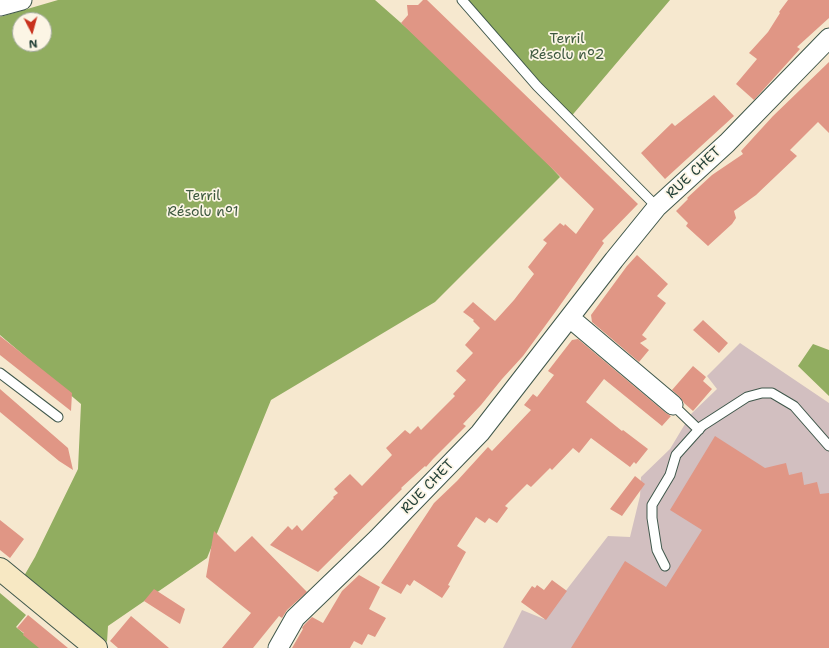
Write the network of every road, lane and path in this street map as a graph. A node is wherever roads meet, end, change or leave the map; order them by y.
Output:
1 (22, 0) edge
2 (462, 0) edge
3 (0, 6) edge
4 (829, 38) edge
5 (657, 207) junction
6 (570, 318) junction
7 (0, 373) edge
8 (673, 405) joint
9 (58, 417) dead end
10 (699, 430) junction
11 (829, 446) edge
12 (665, 566) dead end
13 (0, 569) edge
14 (96, 648) edge
15 (278, 648) edge

1 - 3 street
2 - 5 lane
4 - 5 street, RUE CHET
5 - 6 street, RUE CHET
6 - 8 street
6 - 15 street, RUE CHET
7 - 9 lane
8 - 10 lane
10 - 11 lane
10 - 12 lane
13 - 14 street

